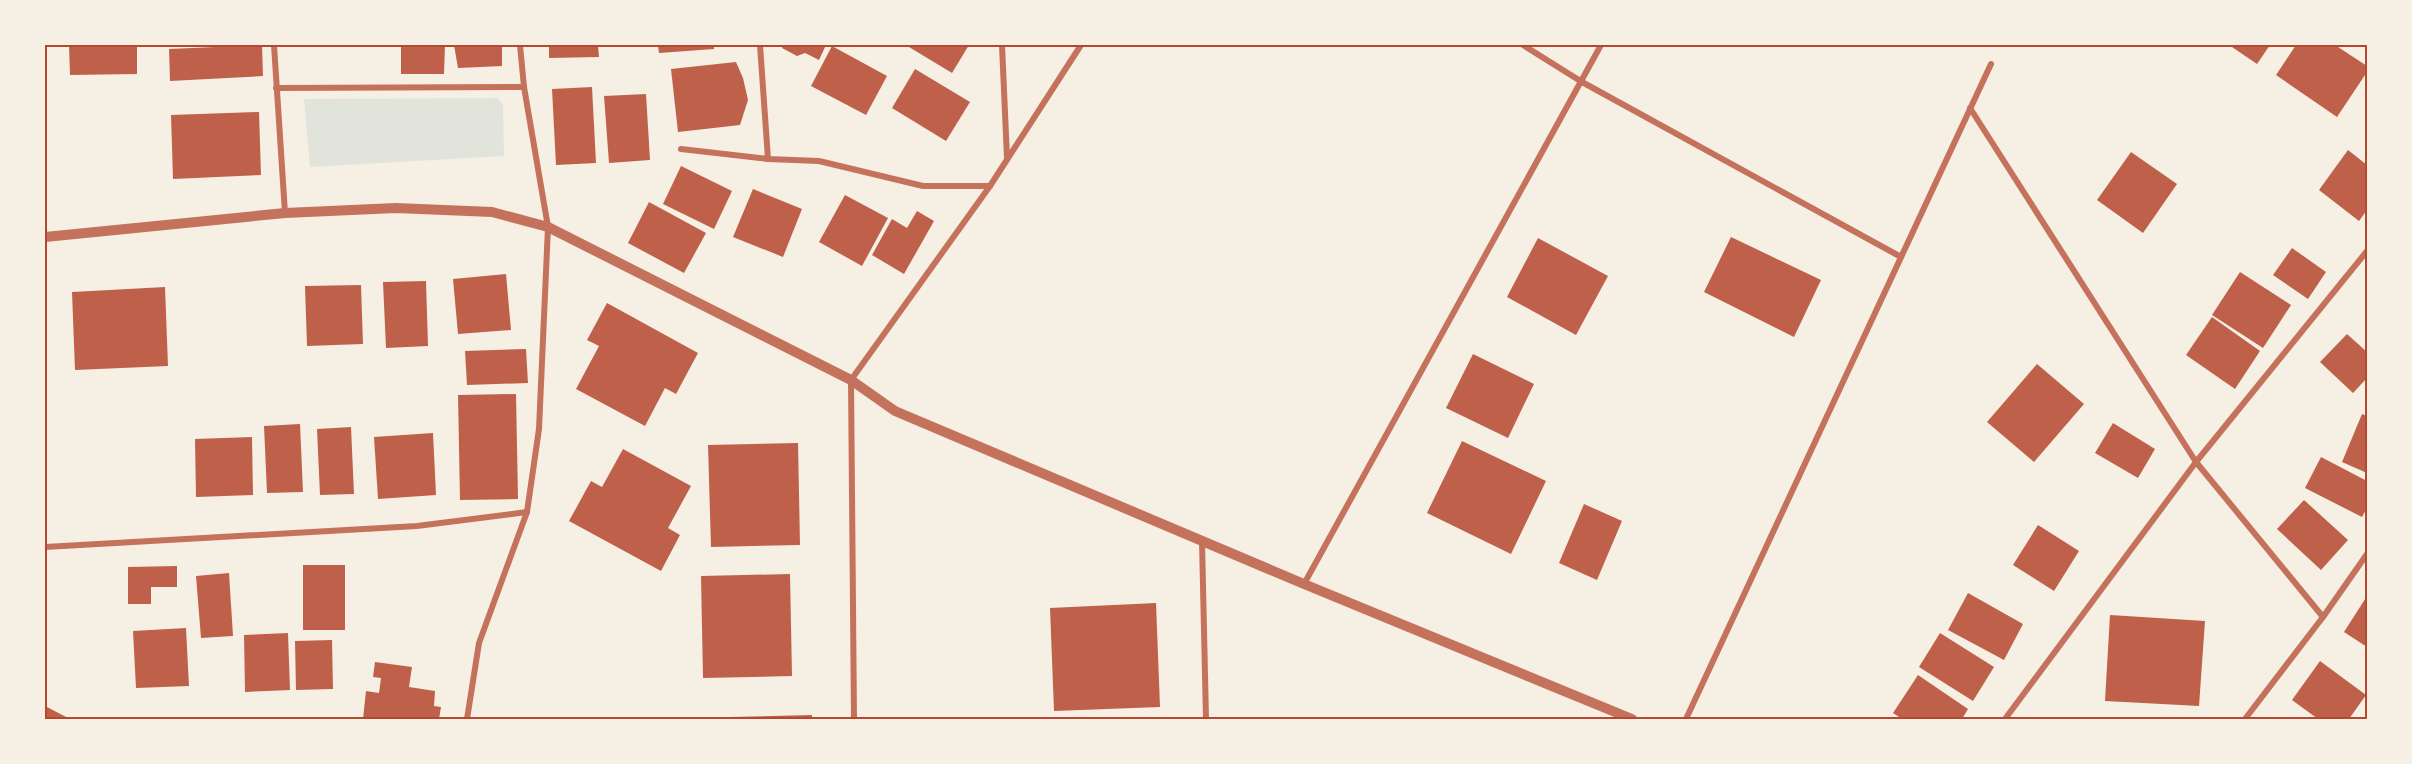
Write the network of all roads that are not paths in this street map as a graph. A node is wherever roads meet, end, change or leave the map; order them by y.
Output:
1 (274, 45) edge
2 (520, 45) edge
3 (760, 45) edge
4 (1002, 45) edge
5 (1081, 45) edge
6 (1523, 45) edge
7 (1601, 45) edge
8 (1991, 64) dead end
9 (1581, 82) junction
10 (524, 87) junction
11 (276, 88) junction
12 (1970, 108) junction
13 (681, 148) dead end
14 (768, 159) junction
15 (1007, 159) junction
16 (990, 186) junction
17 (285, 213) junction
18 (549, 228) junction
19 (45, 237) edge
20 (2367, 251) edge
21 (1901, 257) junction
22 (851, 380) junction
23 (2196, 462) junction
24 (526, 512) junction
25 (1202, 541) junction
26 (45, 548) edge
27 (2367, 554) edge
28 (1304, 584) junction
29 (2323, 617) junction
30 (466, 719) edge
31 (854, 719) edge
32 (1206, 719) edge
33 (1632, 719) edge
34 (1686, 719) edge
35 (2005, 719) edge
36 (2245, 719) edge

1 - 11 street
2 - 10 street
3 - 14 street
4 - 15 street
5 - 15 street
6 - 9 street
7 - 9 street
8 - 12 street
9 - 21 street
9 - 28 street
10 - 11 street
10 - 18 street
11 - 17 street
12 - 21 street
12 - 23 street
13 - 14 street
14 - 16 street
15 - 16 street
16 - 22 street
17 - 18 street
17 - 19 street
18 - 22 street
18 - 24 street
20 - 23 street
21 - 34 street
22 - 25 street
22 - 31 street
23 - 29 street
23 - 35 street
24 - 26 street
24 - 30 street
25 - 28 street
25 - 32 street
27 - 29 street
28 - 33 street
29 - 36 street

